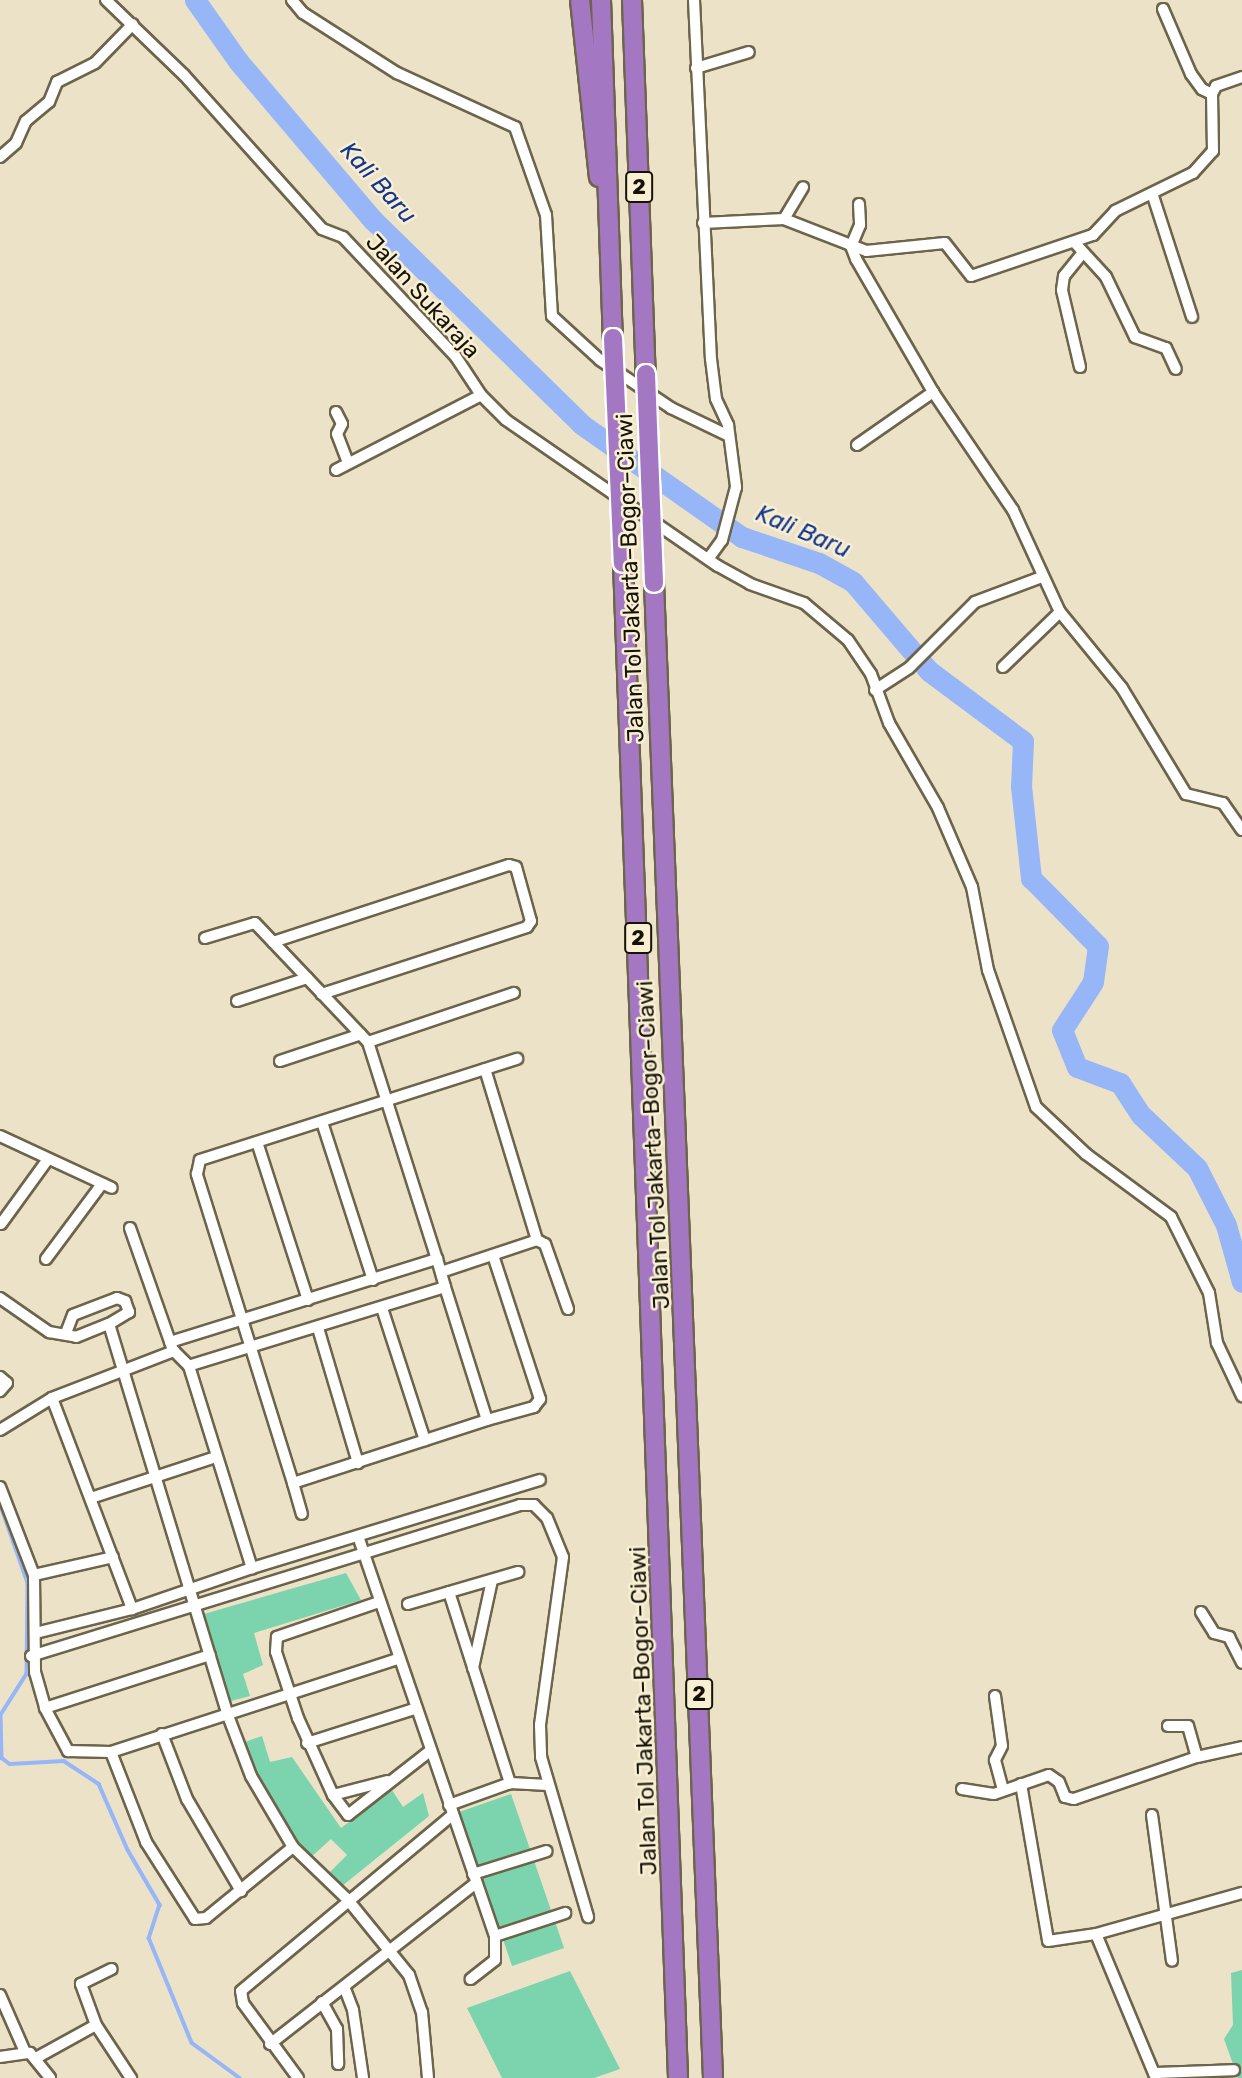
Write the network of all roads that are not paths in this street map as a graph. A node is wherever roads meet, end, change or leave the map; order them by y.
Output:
1 (106, 0) edge
2 (292, 0) edge
3 (580, 0) edge
4 (601, 0) edge
5 (632, 0) edge
6 (694, 0) edge
7 (1163, 9) dead end
8 (133, 24) junction
9 (749, 52) dead end
10 (696, 68) junction
11 (1242, 77) edge
12 (1212, 94) junction
13 (0, 157) edge
14 (803, 187) dead end
15 (1153, 196) junction
16 (859, 204) dead end
17 (784, 219) junction
18 (703, 223) junction
19 (610, 236) junction
20 (1075, 243) junction
21 (851, 246) junction
22 (1082, 254) junction
23 (1192, 317) dead end
24 (1080, 367) dead end
25 (1176, 369) dead end
26 (933, 392) junction
27 (481, 395) junction
28 (336, 412) dead end
29 (729, 436) junction
30 (857, 445) dead end
31 (347, 460) junction
32 (336, 470) dead end
33 (709, 558) junction
34 (1042, 577) junction
35 (1060, 612) junction
36 (1003, 667) dead end
37 (875, 690) junction
38 (1242, 830) edge
39 (205, 938) dead end
40 (273, 942) junction
41 (307, 978) junction
42 (514, 993) dead end
43 (322, 994) junction
44 (237, 1001) dead end
45 (365, 1038) junction
46 (517, 1059) dead end
47 (280, 1061) dead end
48 (485, 1069) junction
49 (387, 1101) junction
50 (321, 1122) junction
51 (0, 1136) edge
52 (257, 1142) junction
53 (48, 1159) junction
54 (1, 1224) edge
55 (130, 1228) dead end
56 (537, 1240) junction
57 (493, 1255) junction
58 (46, 1259) dead end
59 (438, 1259) junction
60 (442, 1272) junction
61 (373, 1280) junction
62 (445, 1287) junction
63 (0, 1298) edge
64 (308, 1300) junction
65 (382, 1308) junction
66 (568, 1310) dead end
67 (685, 1311) junction
68 (653, 1313) junction
69 (242, 1322) junction
70 (109, 1324) junction
71 (317, 1328) junction
72 (66, 1333) junction
73 (172, 1347) junction
74 (249, 1347) junction
75 (189, 1366) junction
76 (122, 1368) junction
77 (0, 1377) edge
78 (0, 1391) edge
79 (1242, 1396) edge
80 (52, 1398) junction
81 (487, 1420) junction
82 (0, 1430) edge
83 (425, 1440) junction
84 (216, 1457) junction
85 (358, 1462) junction
86 (156, 1476) junction
87 (540, 1480) dead end
88 (293, 1483) junction
89 (0, 1487) edge
90 (91, 1498) junction
91 (302, 1514) dead end
92 (358, 1536) junction
93 (364, 1556) junction
94 (113, 1558) junction
95 (252, 1569) junction
96 (518, 1572) dead end
97 (34, 1575) junction
98 (492, 1580) junction
99 (190, 1588) junction
100 (449, 1592) junction
101 (379, 1602) junction
102 (408, 1604) dead end
103 (197, 1608) junction
104 (132, 1609) junction
105 (1201, 1612) dead end
106 (36, 1633) junction
107 (209, 1655) junction
108 (31, 1656) junction
109 (398, 1659) junction
110 (1242, 1663) edge
111 (473, 1668) junction
112 (289, 1691) junction
113 (995, 1696) dead end
114 (45, 1708) junction
115 (414, 1709) junction
116 (228, 1713) junction
117 (1168, 1726) dead end
118 (162, 1734) junction
119 (307, 1743) junction
120 (1242, 1747) edge
121 (430, 1751) junction
122 (111, 1752) junction
123 (1197, 1757) junction
124 (391, 1780) junction
125 (510, 1783) junction
126 (1021, 1784) junction
127 (548, 1785) junction
128 (961, 1789) dead end
129 (1003, 1790) junction
130 (332, 1795) junction
131 (451, 1810) junction
132 (1152, 1815) dead end
133 (293, 1847) junction
134 (547, 1851) dead end
135 (475, 1878) junction
136 (240, 1891) junction
137 (1242, 1893) edge
138 (348, 1900) junction
139 (565, 1913) dead end
140 (1168, 1914) junction
141 (588, 1917) dead end
142 (1096, 1934) junction
143 (495, 1936) junction
144 (390, 1950) junction
145 (1172, 1961) dead end
146 (112, 1969) dead end
147 (471, 1979) dead end
148 (345, 1989) junction
149 (0, 1995) edge
150 (323, 2002) junction
151 (96, 2025) junction
152 (270, 2044) junction
153 (25, 2052) junction
154 (0, 2057) edge
155 (36, 2058) junction
156 (338, 2064) dead end
157 (1234, 2070) dead end
158 (1155, 2076) edge
159 (50, 2078) edge
160 (131, 2078) edge
161 (298, 2078) edge
162 (363, 2078) edge
163 (428, 2078) edge
164 (678, 2078) edge
165 (713, 2078) edge

1 - 8 street, Jalan Sukaraja
2 - 29 street
3 - 19 highway
4 - 19 highway, Jalan Tol Jakarta–Bogor–Ciawi / 2
5 - 67 highway, Jalan Tol Jakarta–Bogor–Ciawi / 2, bridge
6 - 10 street
7 - 12 street
8 - 13 street
8 - 27 street, Jalan Sukaraja
9 - 10 street
10 - 18 street
11 - 12 street
12 - 15 street
14 - 17 street
15 - 20 street
15 - 23 street
16 - 21 street
17 - 18 street
17 - 21 street
18 - 29 street
19 - 68 highway, Jalan Tol Jakarta–Bogor–Ciawi / 2, bridge
20 - 21 street
20 - 22 street
21 - 26 street
22 - 24 street
22 - 25 street
26 - 30 street
26 - 34 street
27 - 31 street
27 - 33 street, Jalan Sukaraja
28 - 31 street
29 - 33 street
31 - 32 street
33 - 37 street, Jalan Sukaraja
34 - 35 street
34 - 37 street
35 - 36 street
35 - 38 street
37 - 79 street, Jalan Sukaraja
39 - 40 street
40 - 41 street
40 - 43 street
41 - 43 street
41 - 44 street
42 - 45 street
43 - 45 street
45 - 47 street
45 - 49 street
46 - 48 street
48 - 49 street
48 - 56 street
49 - 50 street
49 - 59 street
50 - 52 street
50 - 61 street
51 - 53 street
52 - 64 street
52 - 69 street
53 - 54 street
53 - 58 street
55 - 73 street
56 - 57 street
56 - 66 street
57 - 60 street
57 - 81 street
59 - 60 street
59 - 61 street
60 - 62 street
61 - 64 street
62 - 65 street
62 - 81 street
63 - 72 street
64 - 69 street
65 - 71 street
65 - 83 street
67 - 68 highway
67 - 165 highway, Jalan Tol Jakarta–Bogor–Ciawi / 2
68 - 164 highway, Jalan Tol Jakarta–Bogor–Ciawi / 2
69 - 73 street
69 - 74 street
70 - 72 street
70 - 72 street
70 - 76 street
71 - 74 street
71 - 85 street
73 - 75 street
73 - 76 street
74 - 75 street
74 - 88 street
75 - 84 street
76 - 80 street
76 - 86 street
77 - 78 street
80 - 82 street
80 - 90 street
81 - 83 street
83 - 85 street
84 - 86 street
84 - 95 street
85 - 88 street
86 - 90 street
86 - 99 street
87 - 92 street
88 - 91 street
89 - 97 street
90 - 94 street
92 - 93 street
92 - 95 street
93 - 101 street
93 - 103 street
93 - 127 street
94 - 97 street
94 - 104 street
95 - 99 street
96 - 98 street
97 - 106 street
98 - 100 street
98 - 111 street
99 - 103 street
99 - 104 street
100 - 102 street
100 - 111 street
101 - 109 street
101 - 112 street
103 - 107 street
103 - 108 street
104 - 106 street
105 - 110 street
106 - 108 street
107 - 114 street
107 - 116 street
108 - 114 street
109 - 112 street
109 - 115 street
111 - 125 street
112 - 116 street
112 - 119 street
113 - 129 street
114 - 122 street
115 - 119 street
115 - 121 street
116 - 118 street
116 - 133 street
117 - 123 street
118 - 122 street
118 - 136 street
119 - 130 street
120 - 123 street
121 - 124 street
121 - 131 street
122 - 136 street
123 - 126 street
124 - 130 street
124 - 130 street
125 - 127 street
125 - 131 street
126 - 129 street
126 - 142 street
127 - 141 street
128 - 129 street
131 - 135 street
131 - 138 street
132 - 140 street
133 - 136 street
133 - 138 street
134 - 135 street
135 - 143 street
135 - 144 street
137 - 140 street
138 - 144 street
138 - 152 street
139 - 143 street
140 - 142 street
140 - 145 street
142 - 158 street
143 - 147 street
144 - 148 street
144 - 163 street
146 - 151 street
148 - 150 street
148 - 162 street
149 - 153 street
150 - 152 street
150 - 156 street
151 - 155 street
151 - 160 street
152 - 161 street
153 - 154 street
153 - 155 street
155 - 159 street
157 - 158 street

